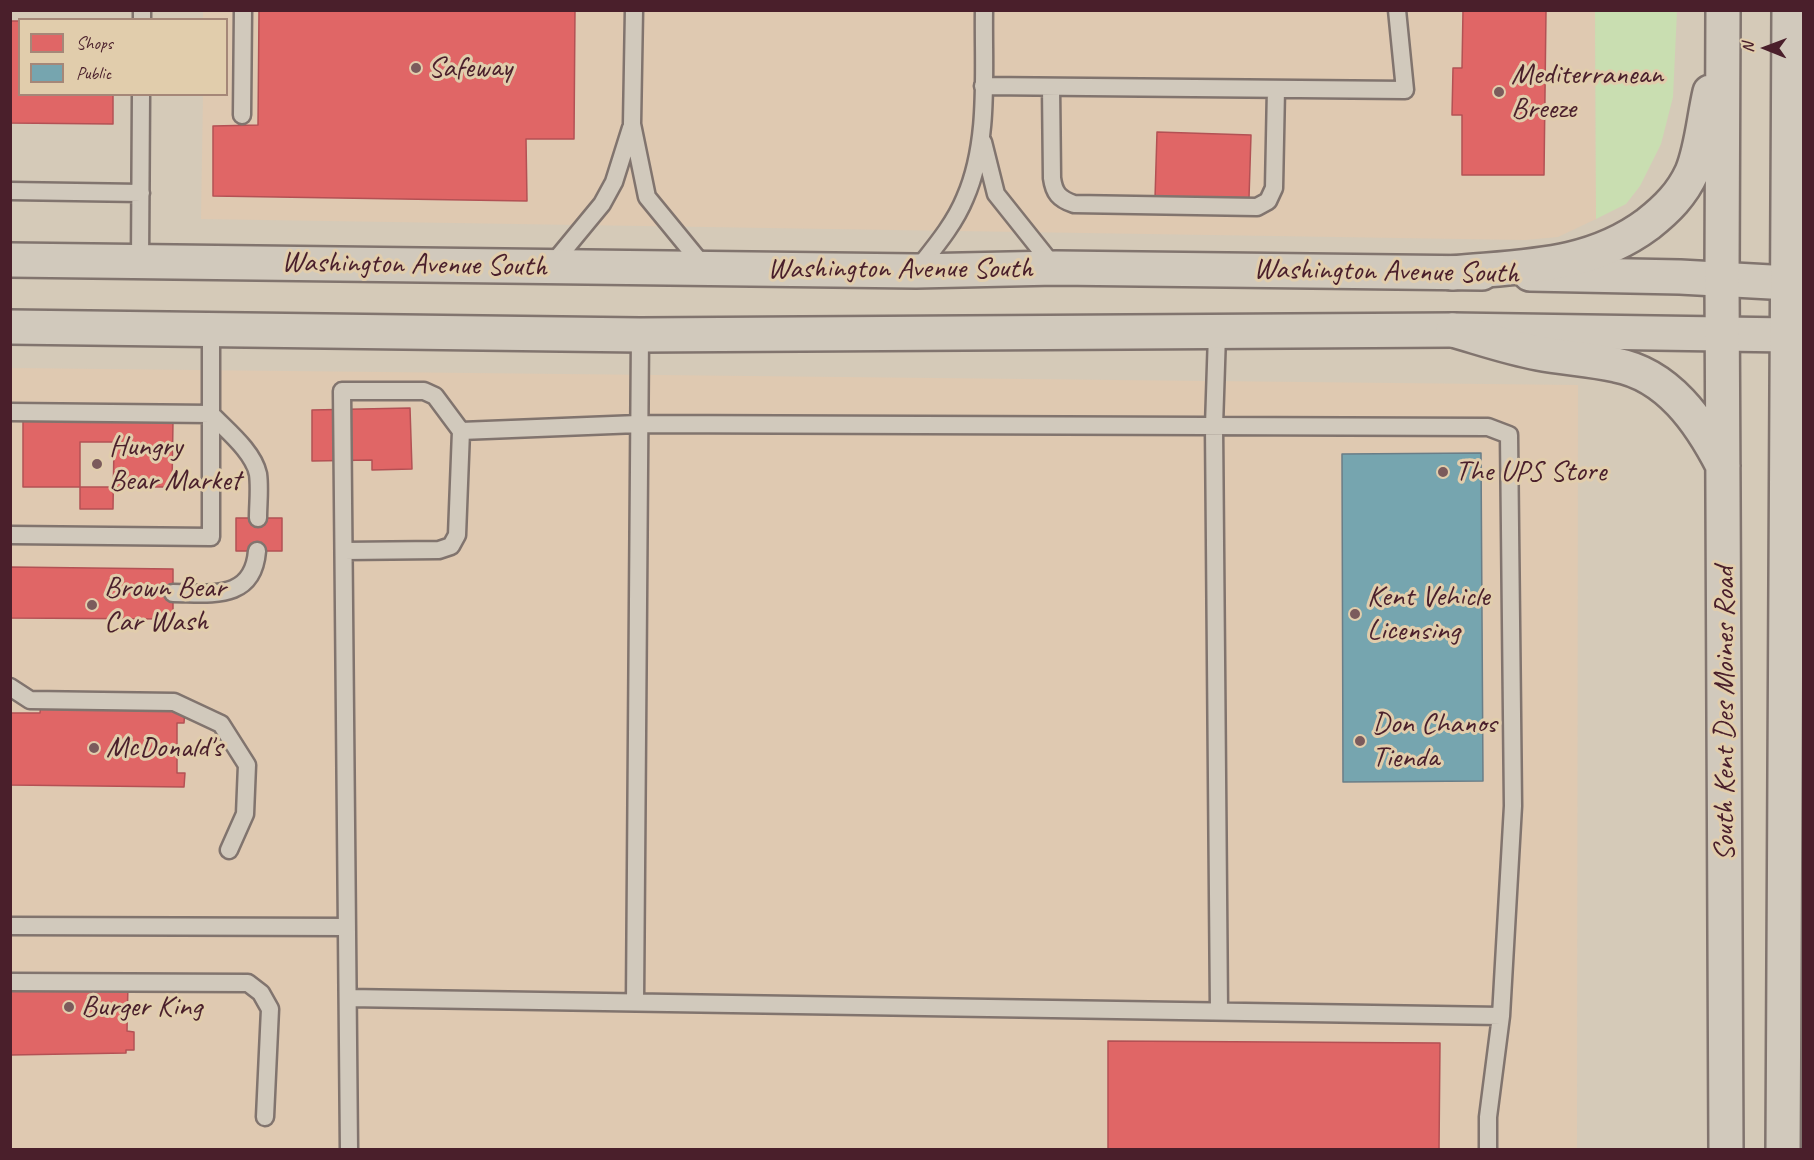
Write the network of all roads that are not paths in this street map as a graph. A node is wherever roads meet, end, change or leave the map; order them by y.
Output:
1 (243, 10) edge
2 (634, 10) edge
3 (984, 10) edge
4 (1397, 10) edge
5 (1789, 18) edge
6 (1723, 21) edge
7 (983, 86) junction
8 (1051, 87) junction
9 (1276, 89) junction
10 (1803, 90) edge
11 (141, 96) edge
12 (242, 115) dead end
13 (632, 124) junction
14 (981, 133) junction
15 (10, 191) edge
16 (141, 193) junction
17 (10, 260) edge
18 (140, 262) junction
19 (550, 267) junction
20 (706, 268) junction
21 (1056, 268) junction
22 (916, 271) junction
23 (1452, 273) junction
24 (1722, 279) junction
25 (1789, 283) junction
26 (10, 327) edge
27 (211, 328) junction
28 (1453, 330) junction
29 (1217, 334) junction
30 (1722, 334) junction
31 (640, 335) junction
32 (1789, 335) junction
33 (10, 412) edge
34 (211, 414) junction
35 (638, 424) junction
36 (1214, 426) junction
37 (461, 431) junction
38 (1725, 469) junction
39 (258, 518) dead end
40 (10, 535) edge
41 (257, 551) dead end
42 (344, 551) junction
43 (173, 593) dead end
44 (10, 687) edge
45 (229, 850) dead end
46 (10, 926) edge
47 (347, 927) junction
48 (10, 982) edge
49 (348, 998) junction
50 (635, 1002) junction
51 (1219, 1011) junction
52 (1501, 1016) junction
53 (265, 1117) dead end
54 (349, 1149) edge
55 (1488, 1149) edge
56 (1726, 1149) edge
57 (1783, 1149) edge

1 - 12 lane
2 - 13 lane
3 - 7 lane
4 - 9 lane
5 - 10 main road
5 - 25 main road, South Kent Des Moines Road
6 - 23 main road
6 - 24 main road, South Kent Des Moines Road
7 - 8 lane
7 - 14 lane
8 - 9 lane
8 - 9 lane
11 - 16 lane
13 - 19 lane
13 - 20 lane
14 - 21 lane
14 - 22 lane
15 - 16 lane
16 - 18 lane
17 - 18 main road, Washington Avenue South
18 - 19 main road, Washington Avenue South
19 - 20 main road, Washington Avenue South
20 - 22 main road, Washington Avenue South
21 - 22 main road, Washington Avenue South
21 - 23 main road, Washington Avenue South
23 - 24 main road, Washington Avenue South
24 - 25 main road, Washington Avenue South
24 - 30 main road, South Kent Des Moines Road
25 - 32 main road, South Kent Des Moines Road
26 - 27 main road, Washington Avenue South
27 - 31 main road, Washington Avenue South
27 - 34 lane
28 - 29 main road, Washington Avenue South
28 - 30 main road, Washington Avenue South
28 - 38 main road
29 - 31 main road, Washington Avenue South
29 - 36 lane
30 - 32 main road, Washington Avenue South
30 - 38 main road, South Kent Des Moines Road
31 - 35 lane
32 - 57 main road, South Kent Des Moines Road
33 - 34 lane
34 - 39 lane
34 - 40 lane
35 - 36 lane
35 - 37 lane
35 - 50 lane
36 - 51 lane
36 - 52 lane
37 - 42 lane
37 - 42 lane
38 - 56 main road, South Kent Des Moines Road
41 - 43 lane
42 - 47 lane
44 - 45 lane
46 - 47 lane
47 - 49 lane
48 - 53 lane
49 - 50 lane
49 - 54 lane
50 - 51 lane
51 - 52 lane
52 - 55 lane

